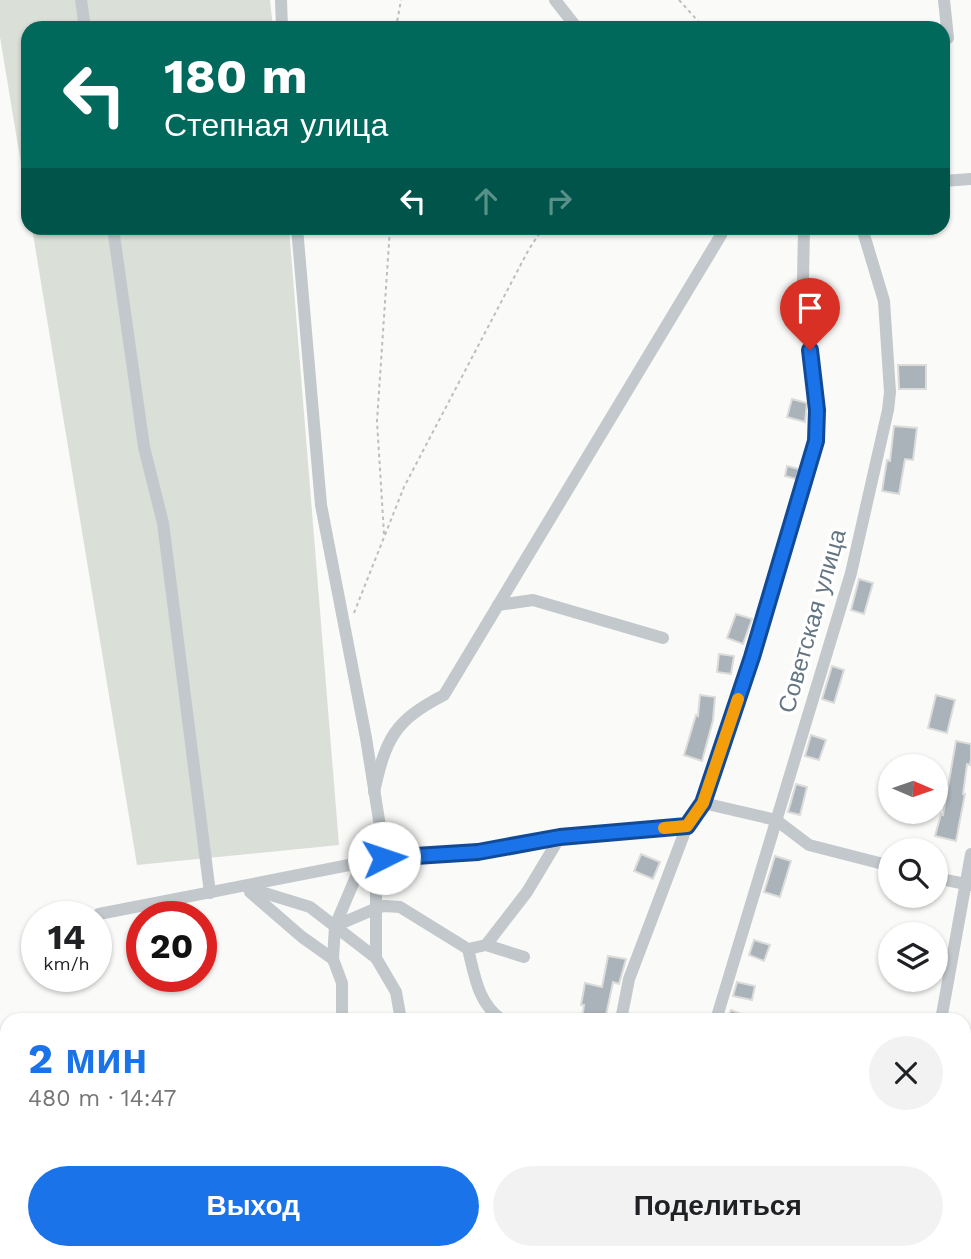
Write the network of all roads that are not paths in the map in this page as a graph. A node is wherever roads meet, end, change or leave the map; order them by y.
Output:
1 (81, 0) edge
2 (281, 0) edge
3 (555, 0) edge
4 (944, 0) edge
5 (84, 21) edge
6 (282, 21) edge
7 (572, 21) edge
8 (946, 21) edge
9 (971, 179) edge
10 (950, 180) edge
11 (114, 235) edge
12 (298, 235) edge
13 (720, 235) edge
14 (804, 235) edge
15 (864, 235) edge
16 (498, 605) junction
17 (663, 638) dead end
18 (374, 792) junction
19 (703, 803) junction
20 (776, 820) junction
21 (687, 826) junction
22 (560, 837) junction
23 (971, 854) edge
24 (380, 859) junction
25 (878, 863) edge
26 (948, 881) edge
27 (968, 885) edge
28 (244, 887) junction
29 (210, 893) junction
30 (377, 908) junction
31 (112, 912) edge
32 (335, 926) junction
33 (486, 944) junction
34 (468, 949) junction
35 (524, 957) dead end
36 (376, 958) junction
37 (332, 960) junction
38 (342, 1013) edge
39 (400, 1013) edge
40 (495, 1013) edge
41 (622, 1013) edge
42 (718, 1013) edge
43 (942, 1013) edge

1 - 5 street
2 - 6 street
3 - 7 street
4 - 8 street
9 - 10 street
11 - 29 street
12 - 18 street
13 - 16 street
14 - 19 street
15 - 20 street, Советская улица
16 - 17 street
16 - 18 street
18 - 24 street
19 - 20 street
19 - 21 street
20 - 25 street
20 - 42 street, Советская улица
21 - 22 street
21 - 41 street
22 - 24 street
22 - 33 street
23 - 27 street
24 - 28 street
24 - 30 street
24 - 32 street
26 - 27 street
27 - 43 street
28 - 29 street
28 - 32 street
28 - 37 street
29 - 31 street
30 - 32 street
30 - 34 street
30 - 36 street
32 - 36 street
32 - 37 street
33 - 34 street
33 - 35 street
34 - 40 street
36 - 39 street
37 - 38 street

